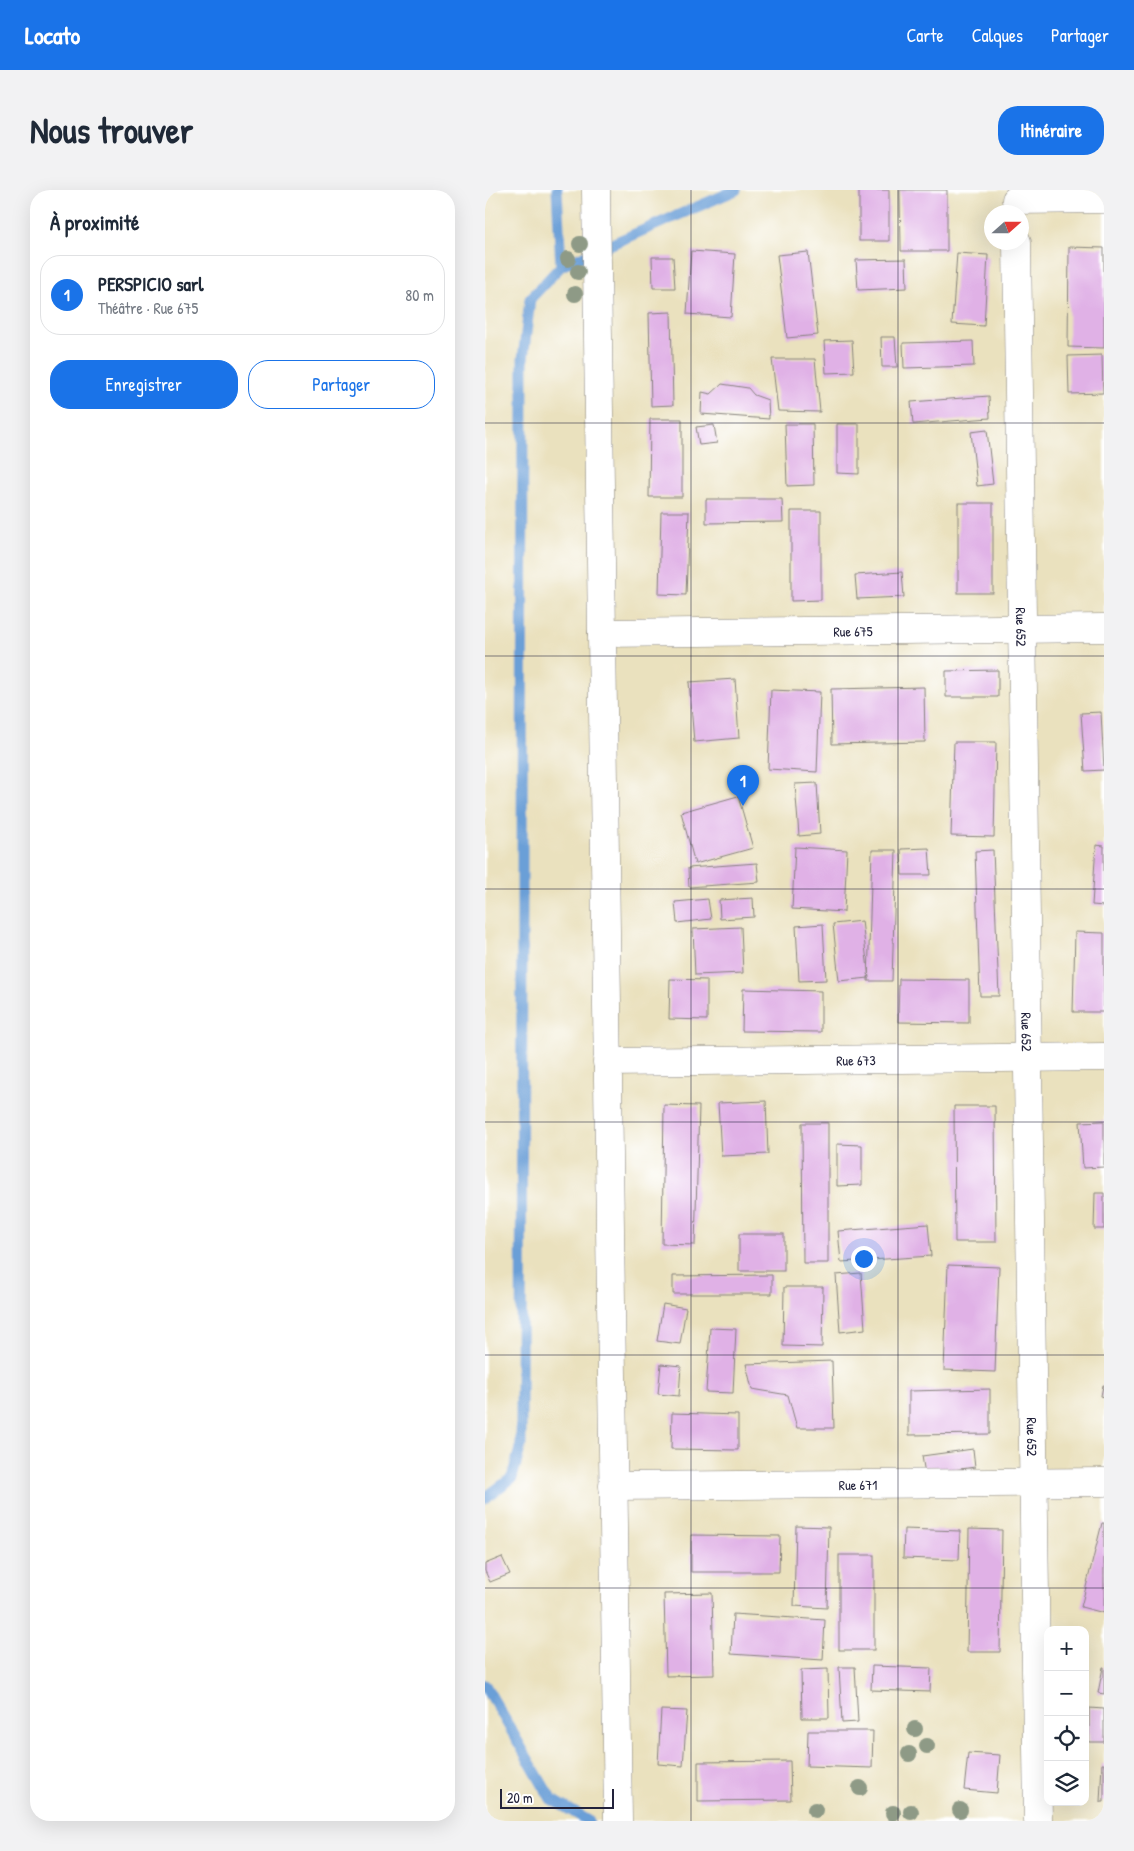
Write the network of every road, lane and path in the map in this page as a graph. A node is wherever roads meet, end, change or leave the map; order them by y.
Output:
1 (596, 190) edge
2 (1104, 200) edge
3 (1016, 201) edge
4 (1017, 250) edge
5 (1104, 628) edge
6 (1022, 629) junction
7 (602, 633) junction
8 (1104, 1057) edge
9 (1028, 1058) junction
10 (607, 1062) junction
11 (1104, 1482) edge
12 (1034, 1483) junction
13 (613, 1486) junction
14 (618, 1821) edge
15 (1038, 1821) edge

1 - 7 street
2 - 3 street
4 - 6 street, Rue 652
5 - 6 street, Rue 675
6 - 7 street, Rue 675
6 - 9 street, Rue 652
7 - 10 street
8 - 9 street, Rue 673
9 - 10 street, Rue 673
9 - 12 street, Rue 652
10 - 13 street
11 - 12 street, Rue 671
12 - 13 street, Rue 671
12 - 15 street, Rue 652
13 - 14 street

